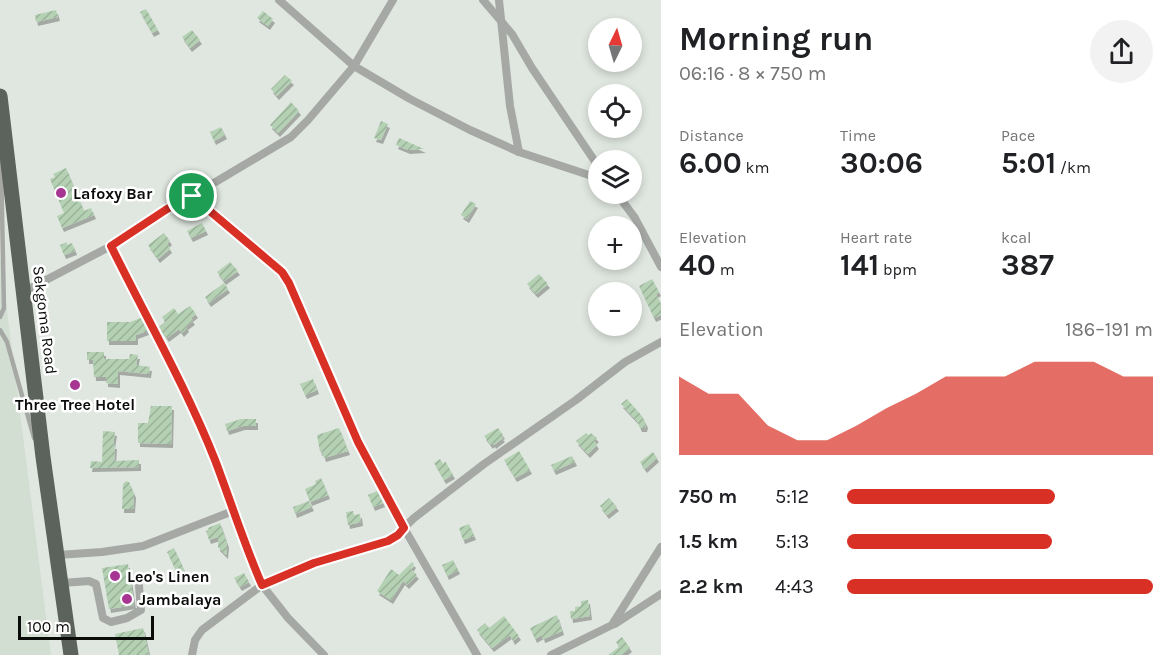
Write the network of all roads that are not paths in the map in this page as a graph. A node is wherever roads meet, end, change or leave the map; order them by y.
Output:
1 (279, 0) edge
2 (393, 0) edge
3 (483, 0) edge
4 (499, 0) edge
5 (500, 20) junction
6 (354, 66) junction
7 (0, 96) edge
8 (0, 139) edge
9 (588, 151) edge
10 (519, 152) junction
11 (588, 175) edge
12 (192, 196) junction
13 (624, 204) edge
14 (111, 246) junction
15 (661, 267) edge
16 (23, 292) junction
17 (0, 316) edge
18 (0, 330) edge
19 (661, 342) edge
20 (43, 457) junction
21 (233, 511) junction
22 (404, 528) junction
23 (661, 547) edge
24 (58, 555) junction
25 (62, 584) junction
26 (262, 585) junction
27 (139, 586) dead end
28 (661, 594) edge
29 (612, 625) junction
30 (473, 653) edge
31 (71, 655) edge
32 (192, 655) edge
33 (324, 655) edge
34 (551, 655) edge

1 - 6 street
2 - 6 street
3 - 5 street
4 - 5 street
5 - 9 street
5 - 10 street
6 - 10 street
6 - 12 street
7 - 16 highway, Sekgoma Road
8 - 17 lane
10 - 11 street
12 - 14 street
12 - 22 street
13 - 15 street
14 - 16 street
14 - 21 street
16 - 20 highway, Sekgoma Road
18 - 20 lane
19 - 22 street
20 - 24 highway, Sekgoma Road
21 - 24 street
21 - 26 street
22 - 26 street
22 - 30 street
23 - 29 street
24 - 25 highway, Sekgoma Road
25 - 27 street
25 - 31 highway, Sekgoma Road
26 - 32 street
26 - 33 street
28 - 29 street
29 - 34 street

